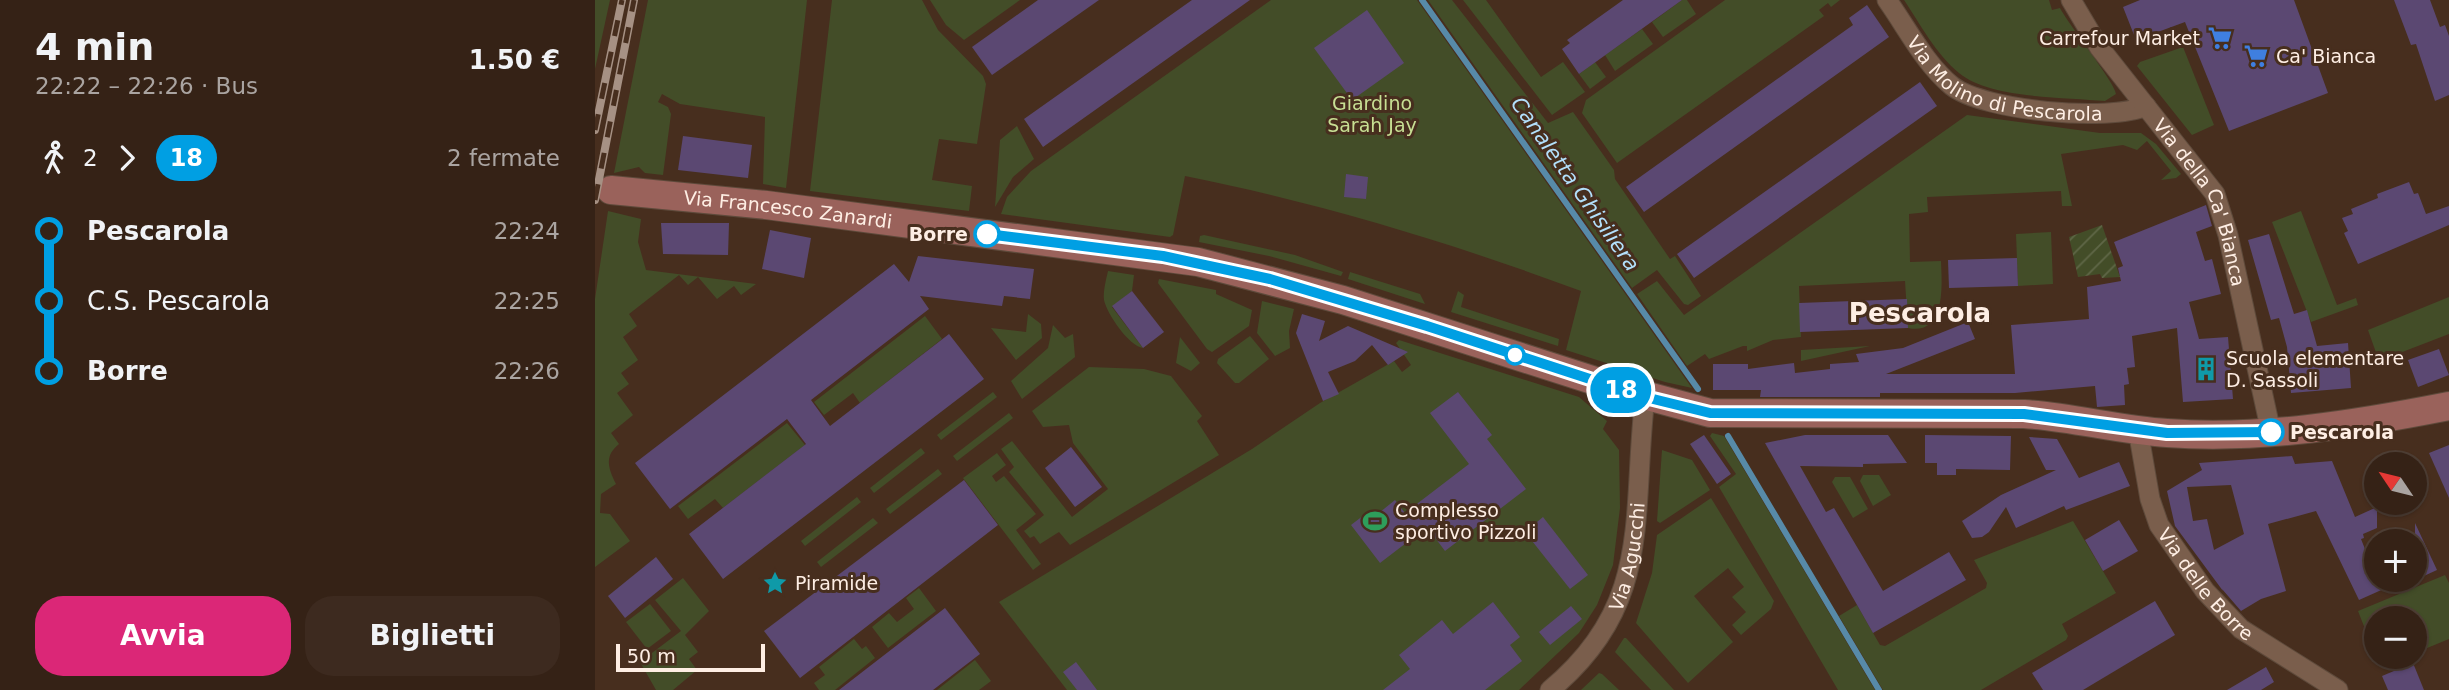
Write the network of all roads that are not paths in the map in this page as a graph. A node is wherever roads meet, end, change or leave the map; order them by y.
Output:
1 (1887, 0) edge
2 (2071, 0) edge
3 (2146, 106) junction
4 (611, 190) dead end
5 (1645, 397) junction
6 (2449, 406) edge
7 (2138, 430) junction
8 (2271, 432) junction
9 (1550, 690) edge
10 (2338, 690) edge

1 - 3 street, Via Molino di Pescarola
2 - 3 street, Via della Ca' Bianca
3 - 8 street, Via della Ca' Bianca
4 - 5 main road, Via Francesco Zanardi
5 - 7 main road, Via Francesco Zanardi
5 - 9 street, Via Agucchi
6 - 8 main road, Via Francesco Zanardi
7 - 8 main road, Via Francesco Zanardi
7 - 10 street, Via delle Borre

